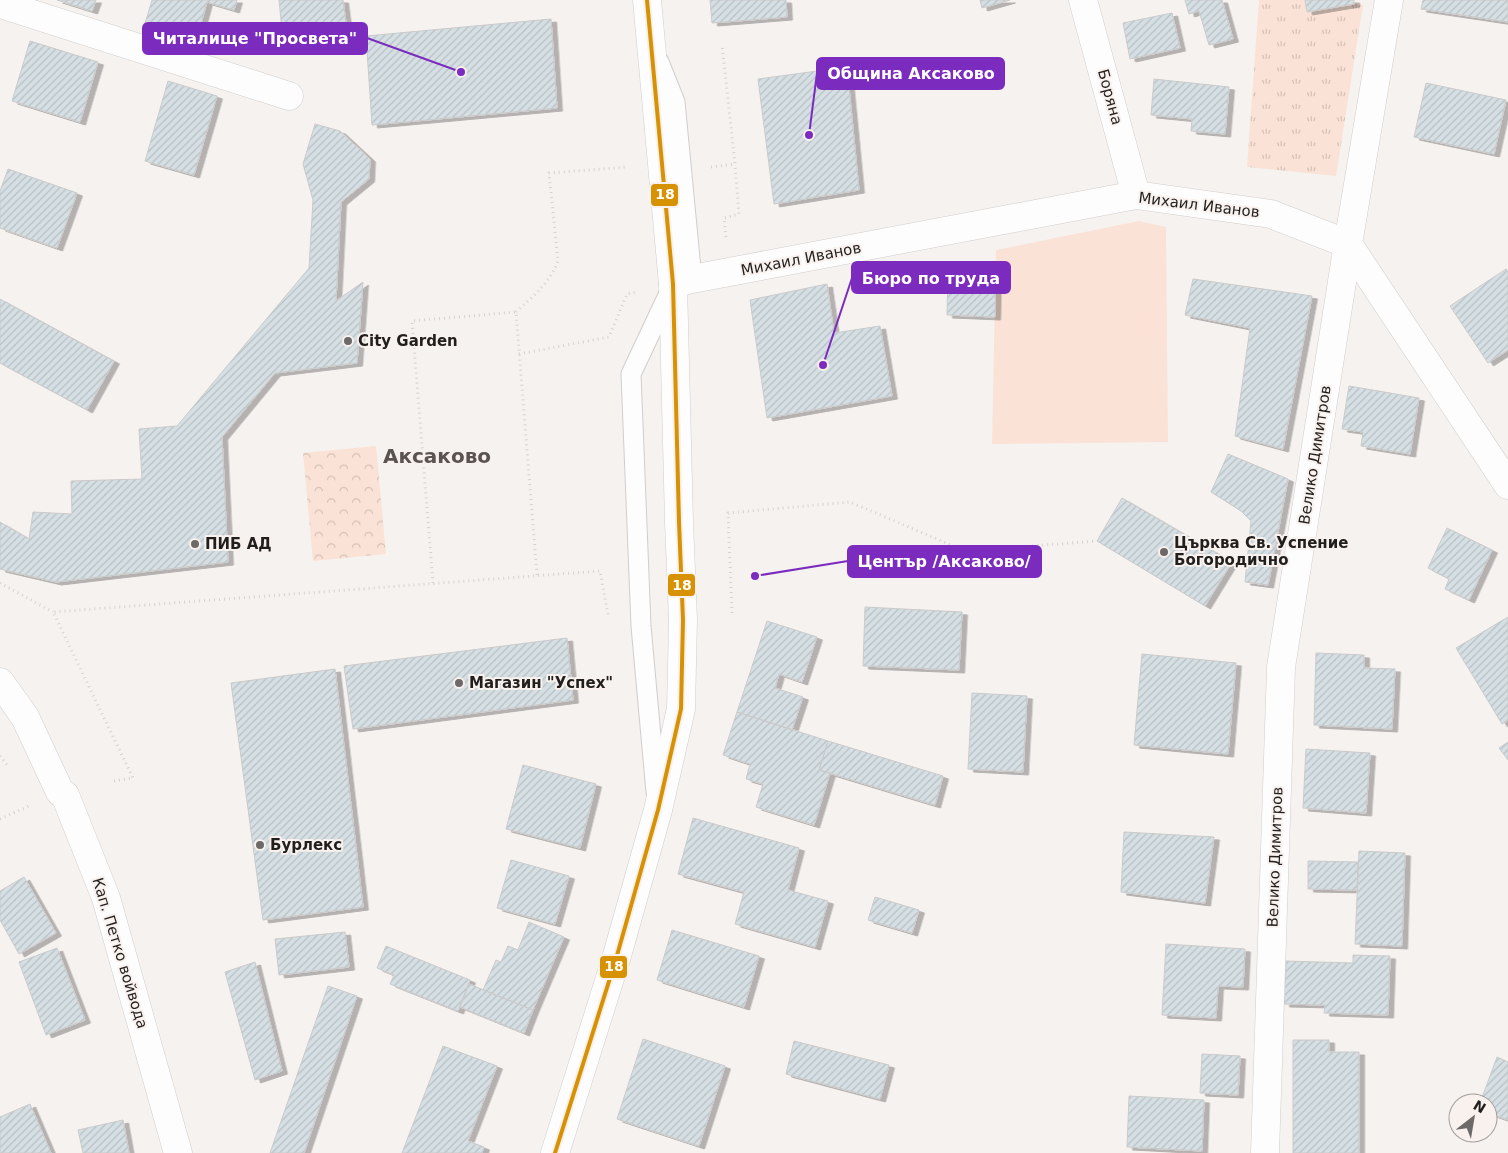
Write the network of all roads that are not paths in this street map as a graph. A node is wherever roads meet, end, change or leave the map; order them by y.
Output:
1 (647, 0) edge
2 (1083, 0) edge
3 (1389, 0) edge
4 (1, 3) edge
5 (289, 96) dead end
6 (1136, 195) junction
7 (1348, 244) junction
8 (682, 282) junction
9 (1508, 486) edge
10 (0, 682) edge
11 (658, 810) junction
12 (178, 1153) edge
13 (555, 1153) edge
14 (1265, 1153) edge

1 - 8 street
2 - 6 street, Боряна
3 - 7 street, Велико Димитров
4 - 5 street
6 - 7 street, Михаил Иванов
6 - 8 street, Михаил Иванов
7 - 9 street
7 - 14 street, Велико Димитров
8 - 11 street
8 - 11 lane
10 - 12 street, Кап. Петко войвода
11 - 13 street

